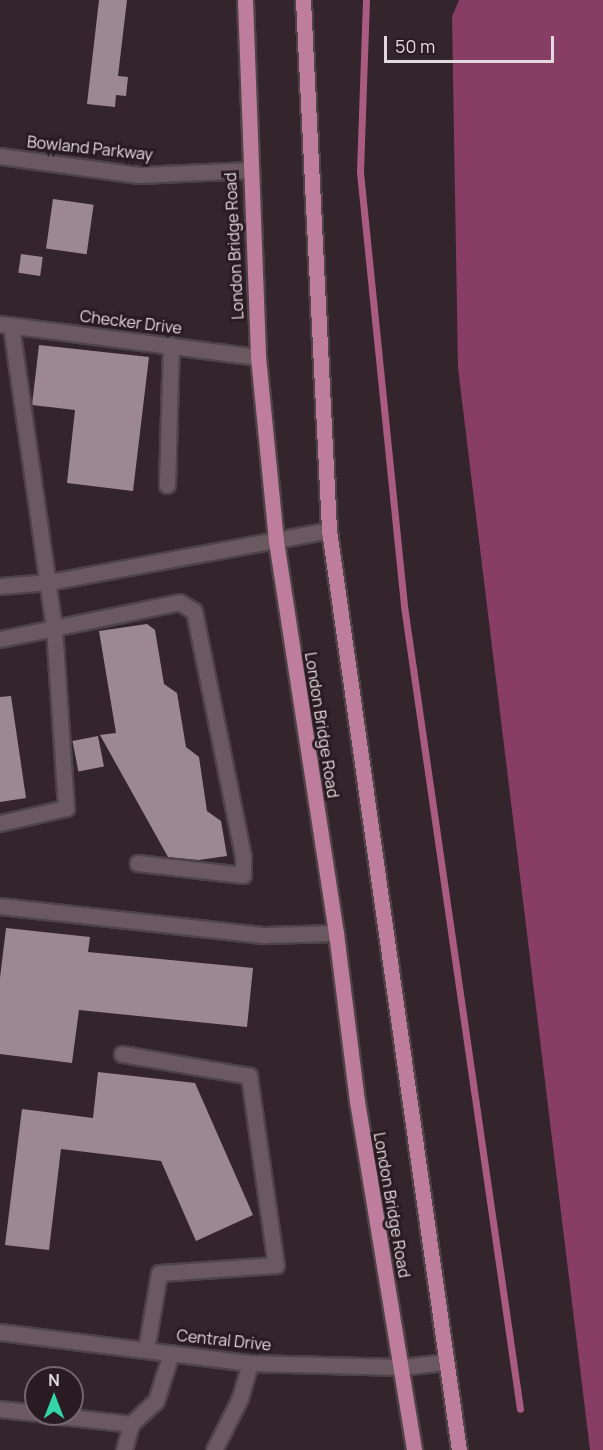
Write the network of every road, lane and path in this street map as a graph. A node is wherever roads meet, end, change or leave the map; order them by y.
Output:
1 (245, 0) edge
2 (303, 0) edge
3 (0, 156) edge
4 (249, 170) junction
5 (5, 325) edge
6 (171, 345) junction
7 (258, 357) junction
8 (167, 485) dead end
9 (330, 530) junction
10 (276, 541) junction
11 (48, 582) junction
12 (0, 586) edge
13 (54, 628) junction
14 (0, 639) edge
15 (0, 823) edge
16 (138, 862) dead end
17 (0, 906) edge
18 (336, 933) junction
19 (122, 1054) dead end
20 (0, 1332) edge
21 (146, 1350) junction
22 (171, 1353) junction
23 (446, 1362) junction
24 (250, 1363) junction
25 (401, 1367) junction
26 (0, 1409) edge
27 (24, 1412) edge
28 (84, 1419) edge
29 (131, 1424) junction
30 (124, 1450) edge
31 (214, 1450) edge
32 (414, 1450) edge
33 (459, 1450) edge

1 - 4 main road, London Bridge Road
2 - 9 main road, London Bridge Road
3 - 4 street, Bowland Parkway
4 - 7 main road, London Bridge Road
5 - 6 street, Checker Drive
5 - 11 street
6 - 7 street, Checker Drive
6 - 8 street
7 - 10 main road, London Bridge Road
9 - 10 street
9 - 23 main road, London Bridge Road
10 - 11 street
10 - 18 main road, London Bridge Road
11 - 12 street
11 - 13 street
13 - 14 street
13 - 15 street
13 - 16 street
17 - 18 street
18 - 25 main road, London Bridge Road
19 - 21 street
20 - 21 street, Central Drive
21 - 22 street, Central Drive
22 - 24 street, Central Drive
22 - 29 street
23 - 25 street, Central Drive
23 - 33 main road, London Bridge Road
24 - 25 street, Central Drive
24 - 31 street
25 - 32 main road, London Bridge Road
26 - 27 street
28 - 29 street
29 - 30 street

